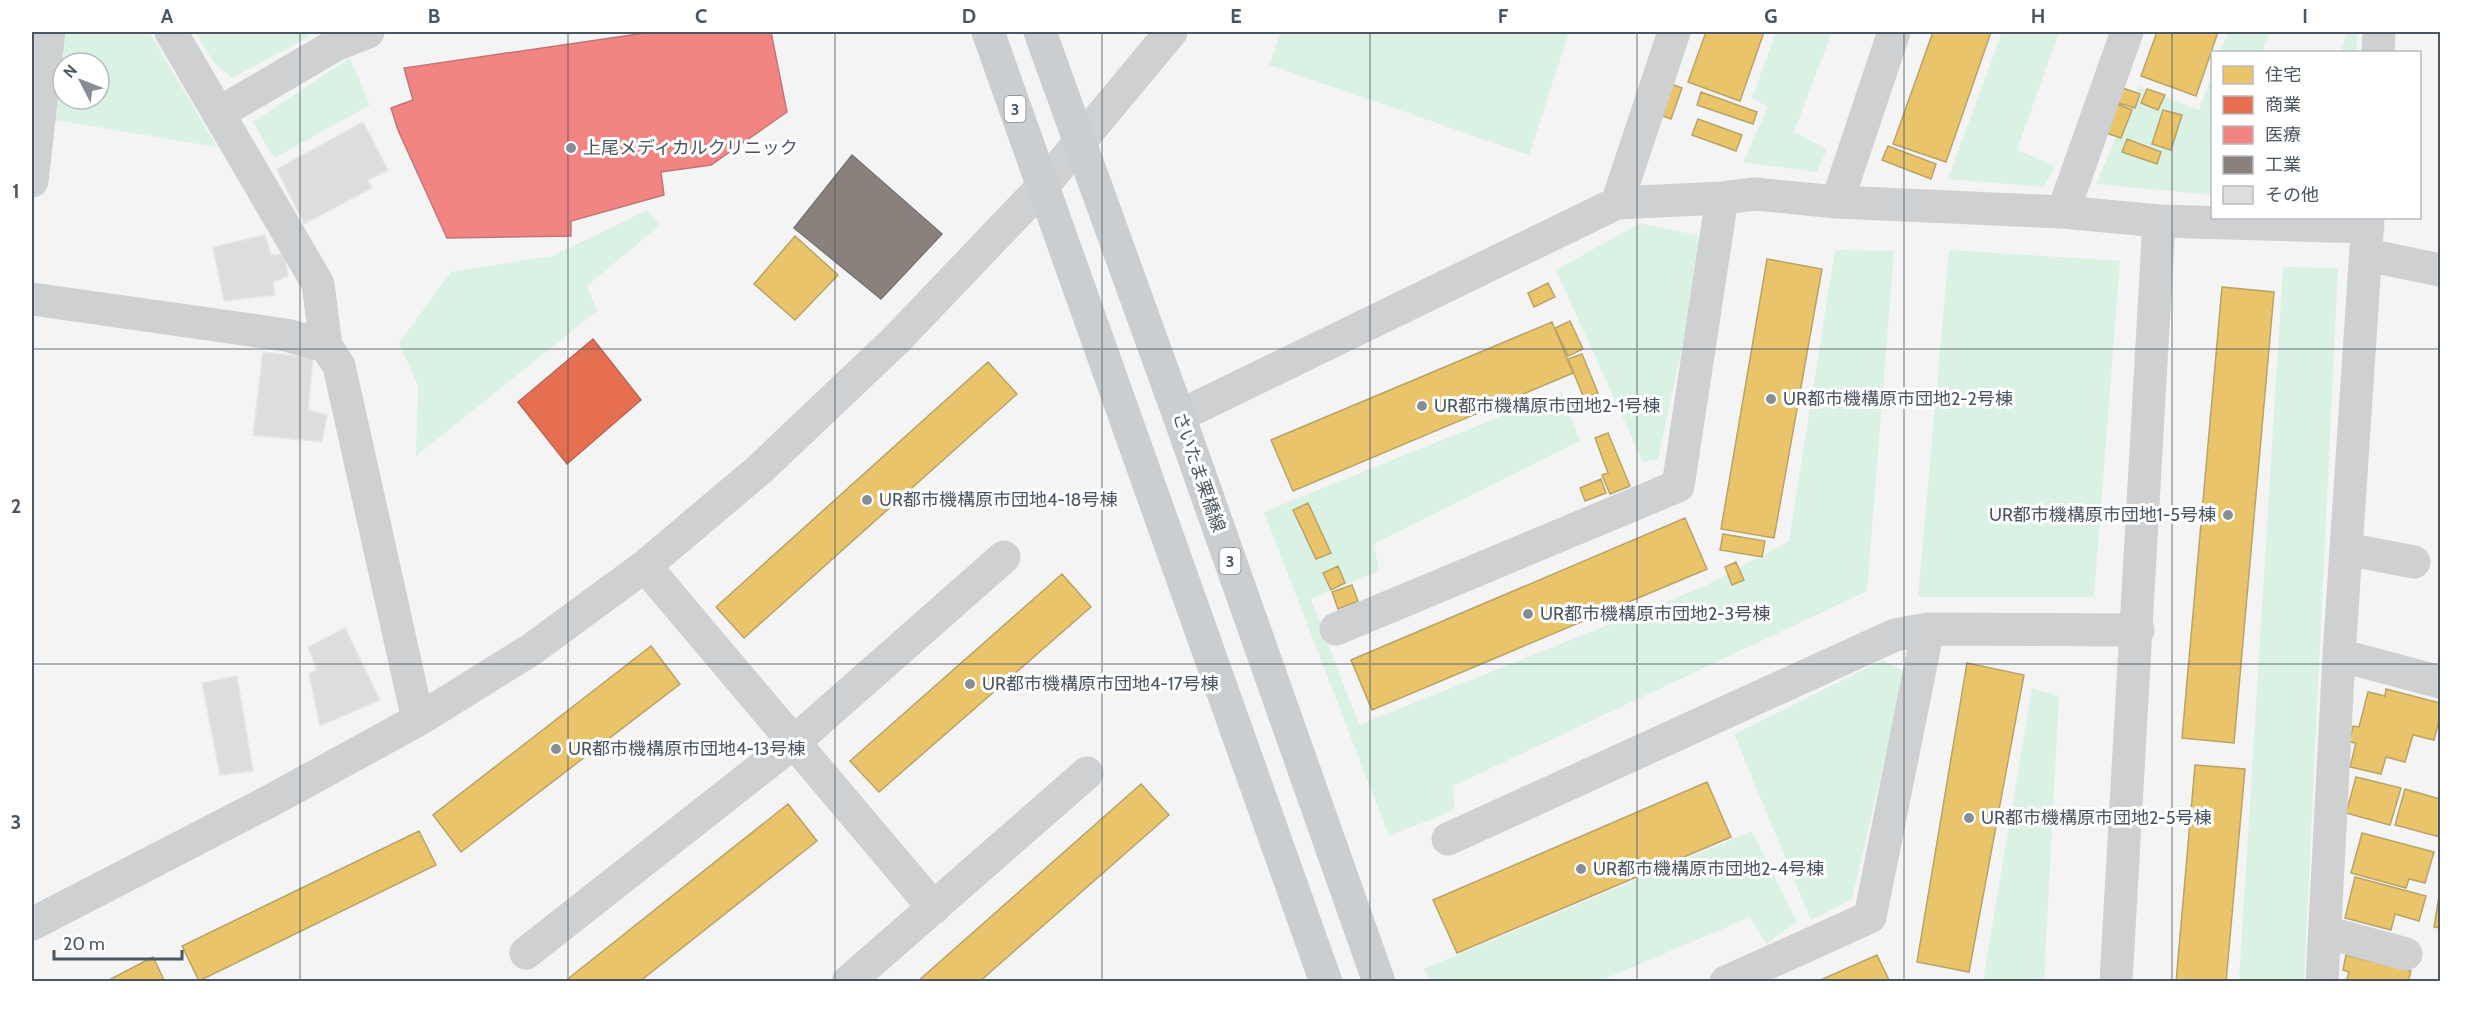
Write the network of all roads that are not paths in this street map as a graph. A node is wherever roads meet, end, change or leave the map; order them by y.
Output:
1 (49, 32) edge
2 (171, 32) edge
3 (368, 32) edge
4 (988, 32) edge
5 (1040, 32) edge
6 (1171, 32) edge
7 (1674, 32) edge
8 (1894, 32) edge
9 (2127, 32) edge
10 (2379, 32) edge
11 (2378, 51) edge
12 (219, 113) junction
13 (1079, 142) junction
14 (32, 181) edge
15 (1043, 186) junction
16 (1722, 198) junction
17 (1837, 202) junction
18 (1617, 203) junction
19 (2063, 212) junction
20 (2159, 220) junction
21 (2368, 233) edge
22 (2440, 270) edge
23 (32, 298) edge
24 (326, 346) junction
25 (1179, 416) junction
26 (2346, 549) junction
27 (1004, 557) dead end
28 (2414, 562) dead end
29 (645, 566) junction
30 (1336, 629) dead end
31 (1928, 629) junction
32 (2138, 630) junction
33 (2340, 655) junction
34 (2440, 682) edge
35 (418, 720) junction
36 (794, 743) junction
37 (1087, 772) dead end
38 (1448, 839) dead end
39 (934, 908) junction
40 (32, 924) edge
41 (2325, 932) junction
42 (526, 952) dead end
43 (2406, 954) dead end
44 (848, 981) edge
45 (1326, 981) edge
46 (1379, 981) edge
47 (1726, 981) edge
48 (2116, 981) edge
49 (2322, 981) edge

1 - 14 street
2 - 12 street
3 - 12 street
4 - 15 main road, 3
5 - 13 main road, さいたま栗橋線 / 3
6 - 13 street
7 - 18 street
8 - 17 street
9 - 19 street
10 - 11 street
12 - 24 street
13 - 15 street
13 - 25 main road, さいたま栗橋線 / 3
15 - 29 street
15 - 45 main road, 3
16 - 17 street
16 - 18 street
16 - 30 street
17 - 19 street
18 - 25 street
19 - 20 street
20 - 21 street
20 - 32 street
21 - 22 street
21 - 26 street
23 - 24 street
24 - 35 street
25 - 46 main road, さいたま栗橋線 / 3
26 - 28 street
26 - 33 street
27 - 36 street
29 - 35 street
29 - 36 street
31 - 32 street
31 - 38 street
31 - 47 street
32 - 48 street
33 - 34 street
33 - 41 street
35 - 40 street
36 - 39 street
36 - 42 street
37 - 39 street
39 - 44 street
41 - 43 street
41 - 49 street

